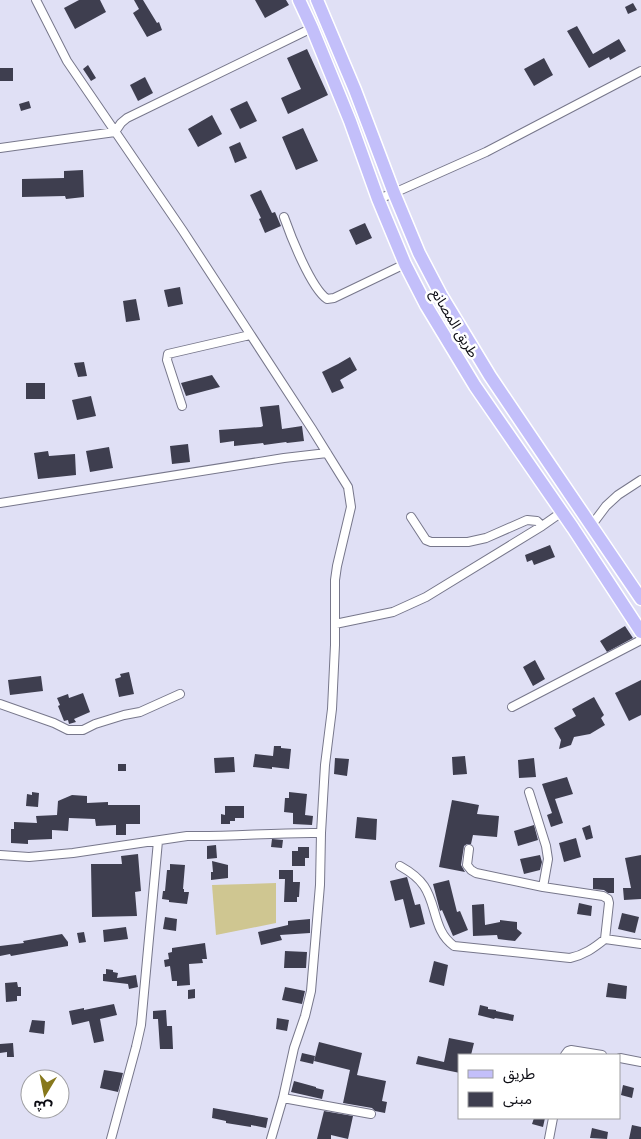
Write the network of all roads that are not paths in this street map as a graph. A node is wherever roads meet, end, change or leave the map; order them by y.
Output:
1 (36, 0) edge
2 (299, 0) edge
3 (317, 0) edge
4 (312, 28) junction
5 (641, 71) edge
6 (116, 132) junction
7 (0, 148) edge
8 (394, 193) junction
9 (378, 199) junction
10 (284, 217) dead end
11 (405, 264) junction
12 (250, 335) junction
13 (182, 406) dead end
14 (327, 453) junction
15 (641, 480) edge
16 (0, 503) edge
17 (562, 512) junction
18 (411, 516) dead end
19 (542, 526) junction
20 (591, 526) junction
21 (641, 599) edge
22 (335, 624) junction
23 (641, 632) edge
24 (641, 640) edge
25 (180, 694) dead end
26 (0, 704) edge
27 (512, 707) dead end
28 (529, 792) dead end
29 (321, 833) junction
30 (158, 841) junction
31 (469, 849) dead end
32 (0, 855) edge
33 (400, 866) dead end
34 (543, 887) junction
35 (605, 939) junction
36 (641, 944) edge
37 (566, 1054) edge
38 (596, 1054) edge
39 (621, 1058) edge
40 (641, 1062) edge
41 (283, 1098) junction
42 (371, 1114) dead end
43 (553, 1119) edge
44 (111, 1139) edge
45 (271, 1139) edge
46 (549, 1139) edge

1 - 6 street
2 - 4 main road, طريق المصانع
3 - 8 main road, طريق المصانع
4 - 6 street
4 - 9 main road, طريق المصانع
5 - 8 street
6 - 7 street
6 - 12 street
8 - 9 street
8 - 20 main road, طريق المصانع
9 - 11 main road, طريق المصانع
10 - 11 street
11 - 17 main road, طريق المصانع
12 - 13 street
12 - 14 street
14 - 16 street
14 - 22 street
15 - 20 street
17 - 19 street
17 - 23 main road, طريق المصانع
18 - 19 street
19 - 22 street
20 - 21 main road, طريق المصانع
22 - 29 street
24 - 27 street
25 - 26 street
28 - 34 street
29 - 30 street
29 - 41 street
30 - 32 street
30 - 44 street
31 - 34 street
33 - 35 street
34 - 35 street
35 - 36 street
37 - 38 street
39 - 40 street
41 - 42 street
41 - 45 street
43 - 46 street

